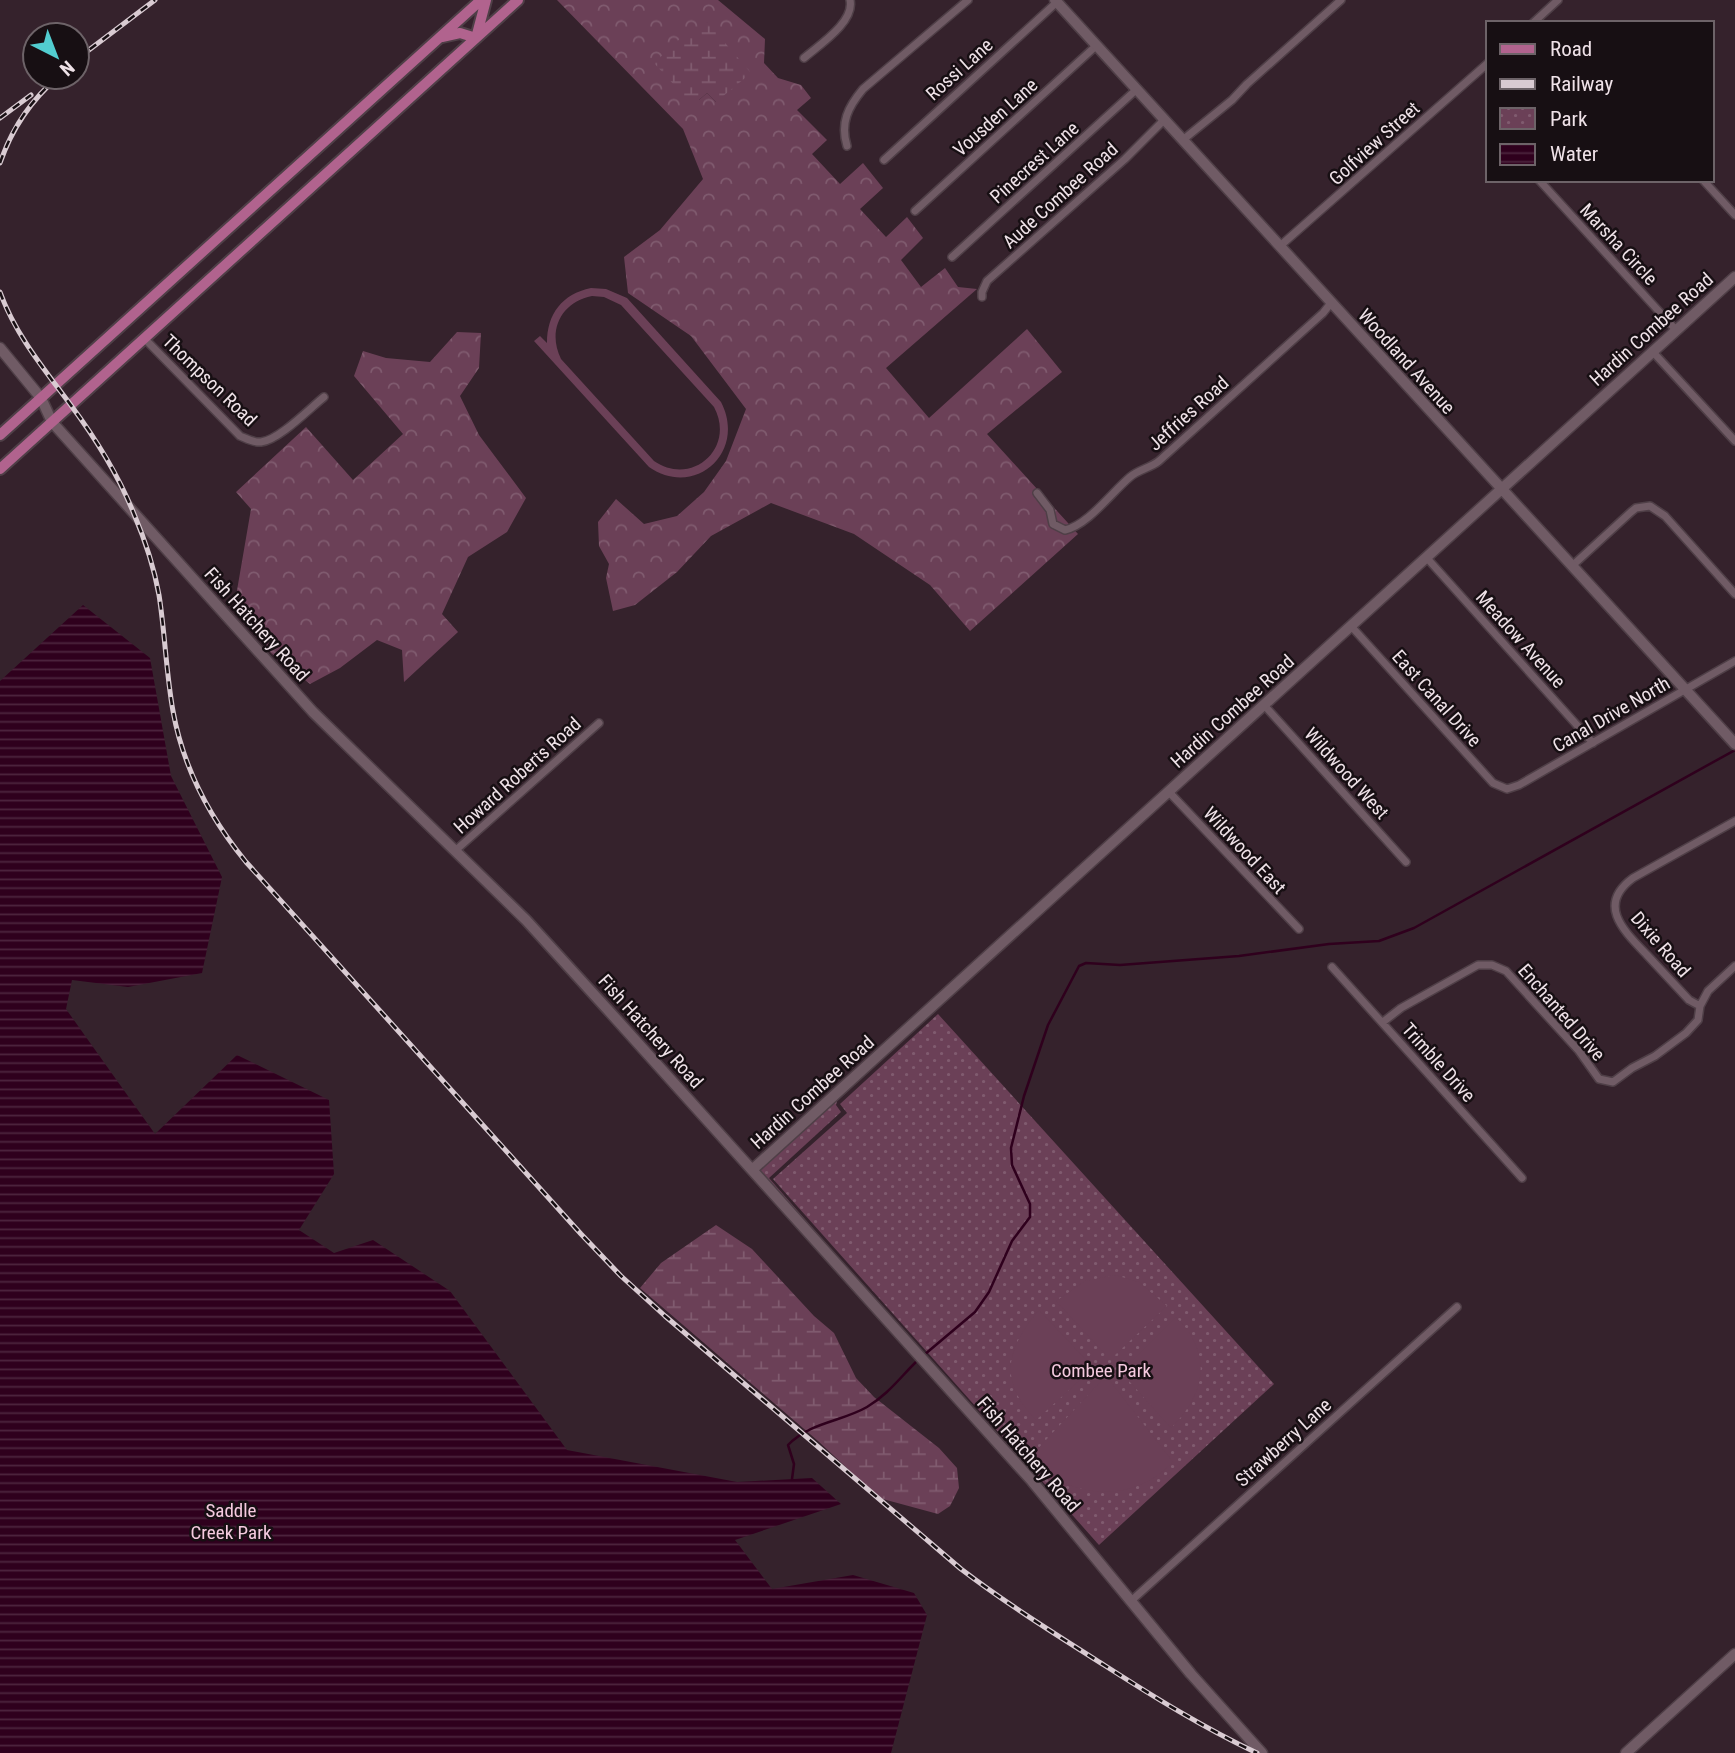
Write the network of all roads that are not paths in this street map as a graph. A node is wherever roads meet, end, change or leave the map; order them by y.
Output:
1 (483, 0) edge
2 (518, 0) edge
3 (850, 0) edge
4 (968, 0) edge
5 (1341, 0) edge
6 (1558, 0) edge
7 (1056, 1) edge
8 (1535, 21) edge
9 (476, 38) junction
10 (438, 39) junction
11 (1097, 45) junction
12 (804, 58) dead end
13 (1486, 65) edge
14 (1137, 89) junction
15 (1164, 119) junction
16 (1184, 139) junction
17 (847, 146) dead end
18 (884, 160) dead end
19 (1541, 182) edge
20 (1705, 182) edge
21 (915, 211) dead end
22 (1735, 215) edge
23 (1280, 246) junction
24 (952, 257) dead end
25 (1735, 277) edge
26 (982, 297) dead end
27 (1331, 303) junction
28 (1676, 330) junction
29 (144, 338) junction
30 (0, 348) edge
31 (1652, 351) junction
32 (324, 397) dead end
33 (41, 398) junction
34 (52, 422) junction
35 (0, 435) edge
36 (1735, 441) edge
37 (0, 469) edge
38 (1501, 489) junction
39 (1037, 493) dead end
40 (1426, 557) junction
41 (1572, 566) junction
42 (1735, 594) edge
43 (1351, 626) junction
44 (1735, 661) edge
45 (1685, 690) junction
46 (1264, 705) junction
47 (599, 723) dead end
48 (1593, 743) junction
49 (1735, 744) edge
50 (1501, 788) joint
51 (1169, 792) junction
52 (1735, 821) edge
53 (456, 850) junction
54 (1406, 862) dead end
55 (1299, 929) dead end
56 (1332, 967) dead end
57 (1735, 967) edge
58 (1700, 1006) junction
59 (1383, 1022) junction
60 (752, 1170) junction
61 (1522, 1178) dead end
62 (1457, 1307) dead end
63 (1131, 1601) junction
64 (1735, 1654) edge
65 (1262, 1753) edge
66 (1626, 1753) edge

1 - 9 main road
1 - 10 main road
2 - 9 main road
3 - 12 street
4 - 17 street
5 - 16 street
6 - 8 street
7 - 11 street, Woodland Avenue
7 - 18 street, Rossi Lane
9 - 10 main road
9 - 29 main road
10 - 33 main road
11 - 14 street, Woodland Avenue
11 - 21 street, Vousden Lane
13 - 23 street, Golfview Street
14 - 15 street, Woodland Avenue
14 - 24 street, Pinecrest Lane
15 - 16 street, Woodland Avenue
15 - 26 street, Aude Combee Road
16 - 23 street, Woodland Avenue
19 - 28 street, Marsha Circle
20 - 22 street
23 - 27 street, Woodland Avenue
25 - 28 street, Hardin Combee Road
27 - 38 street, Woodland Avenue
27 - 39 street, Jeffries Road
28 - 31 street, Hardin Combee Road
29 - 32 street, Thompson Road
29 - 34 main road
30 - 33 street, Fish Hatchery Road
31 - 36 street
31 - 38 street, Hardin Combee Road
33 - 34 street, Fish Hatchery Road
33 - 35 main road
34 - 37 main road
34 - 53 street, Fish Hatchery Road
38 - 40 street, Hardin Combee Road
38 - 41 street, Woodland Avenue
40 - 43 street, Hardin Combee Road
40 - 48 street, Meadow Avenue
41 - 42 street
41 - 45 street, Woodland Avenue
43 - 46 street, Hardin Combee Road
43 - 50 street, East Canal Drive
44 - 45 street, Canal Drive North
45 - 48 street, Canal Drive North
45 - 49 street, Woodland Avenue
46 - 51 street, Hardin Combee Road
46 - 54 street, Wildwood West
47 - 53 street, Howard Roberts Road
48 - 50 street, Canal Drive North
51 - 55 street, Wildwood East
51 - 60 street, Hardin Combee Road
52 - 58 street, Dixie Road
53 - 60 street, Fish Hatchery Road
56 - 59 street, Trimble Drive
57 - 58 street, Dixie Road
58 - 59 street, Enchanted Drive
59 - 61 street, Trimble Drive
60 - 63 street, Fish Hatchery Road
62 - 63 street, Strawberry Lane
63 - 65 street, Fish Hatchery Road
64 - 66 street

